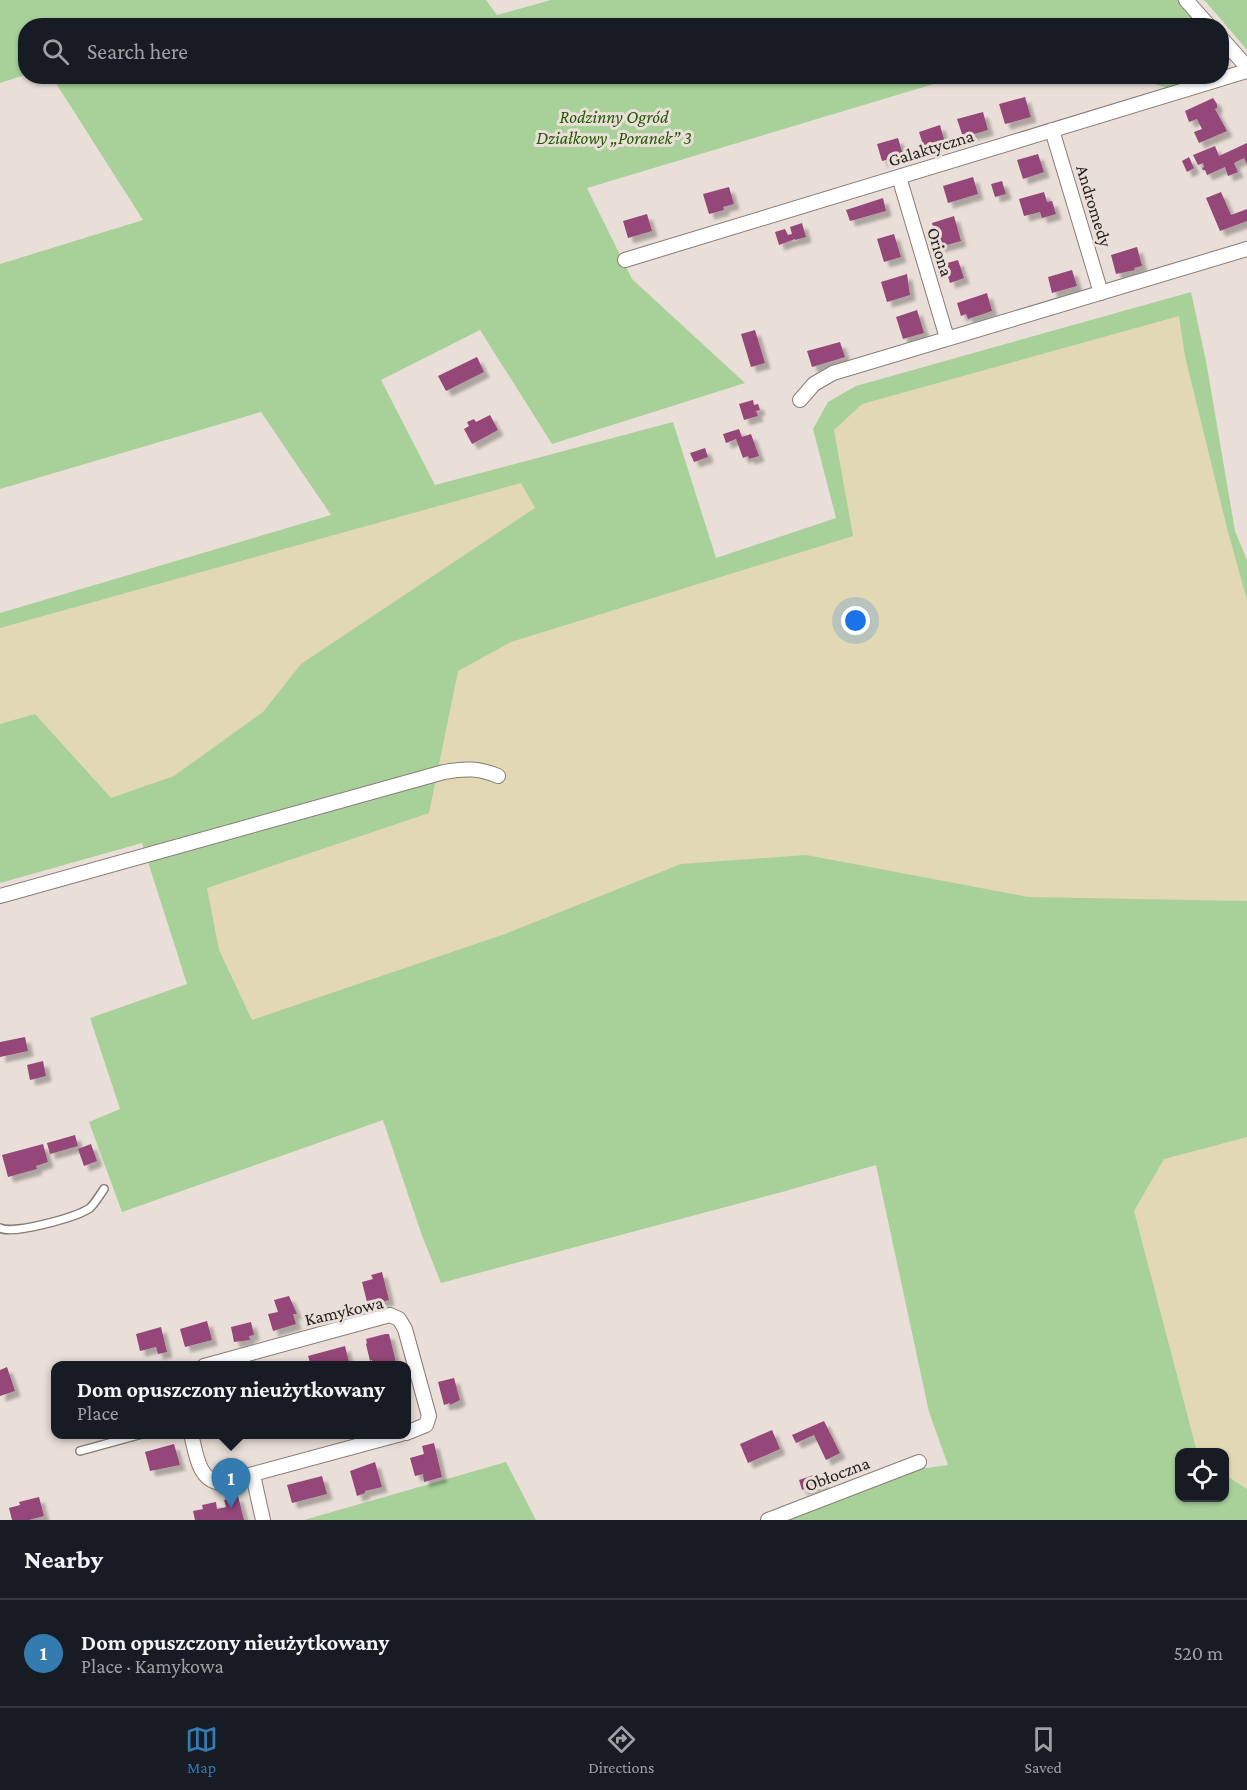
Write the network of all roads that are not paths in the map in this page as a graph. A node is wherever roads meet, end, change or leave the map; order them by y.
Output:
1 (1186, 0) edge
2 (1202, 18) edge
3 (1229, 48) edge
4 (1247, 69) edge
5 (1229, 75) edge
6 (1199, 84) edge
7 (1052, 130) junction
8 (899, 177) junction
9 (1247, 249) edge
10 (625, 260) dead end
11 (1101, 293) junction
12 (947, 338) junction
13 (800, 400) dead end
14 (498, 776) dead end
15 (0, 896) edge
16 (104, 1189) dead end
17 (0, 1228) edge
18 (219, 1361) edge
19 (411, 1431) edge
20 (123, 1439) edge
21 (192, 1439) edge
22 (383, 1439) edge
23 (80, 1451) dead end
24 (919, 1462) dead end
25 (253, 1475) junction
26 (263, 1520) edge
27 (768, 1520) edge

1 - 2 street
3 - 4 street
4 - 5 street, Galaktyczna
6 - 7 street, Galaktyczna
7 - 8 street, Galaktyczna
7 - 11 street, Andromedy
8 - 10 street, Galaktyczna
8 - 12 street, Oriona
9 - 11 street
11 - 12 street
12 - 13 street
14 - 15 street
16 - 17 lane
18 - 19 street, Kamykowa
20 - 23 lane
21 - 25 street
22 - 25 street
24 - 27 street, Obłoczna
25 - 26 street

